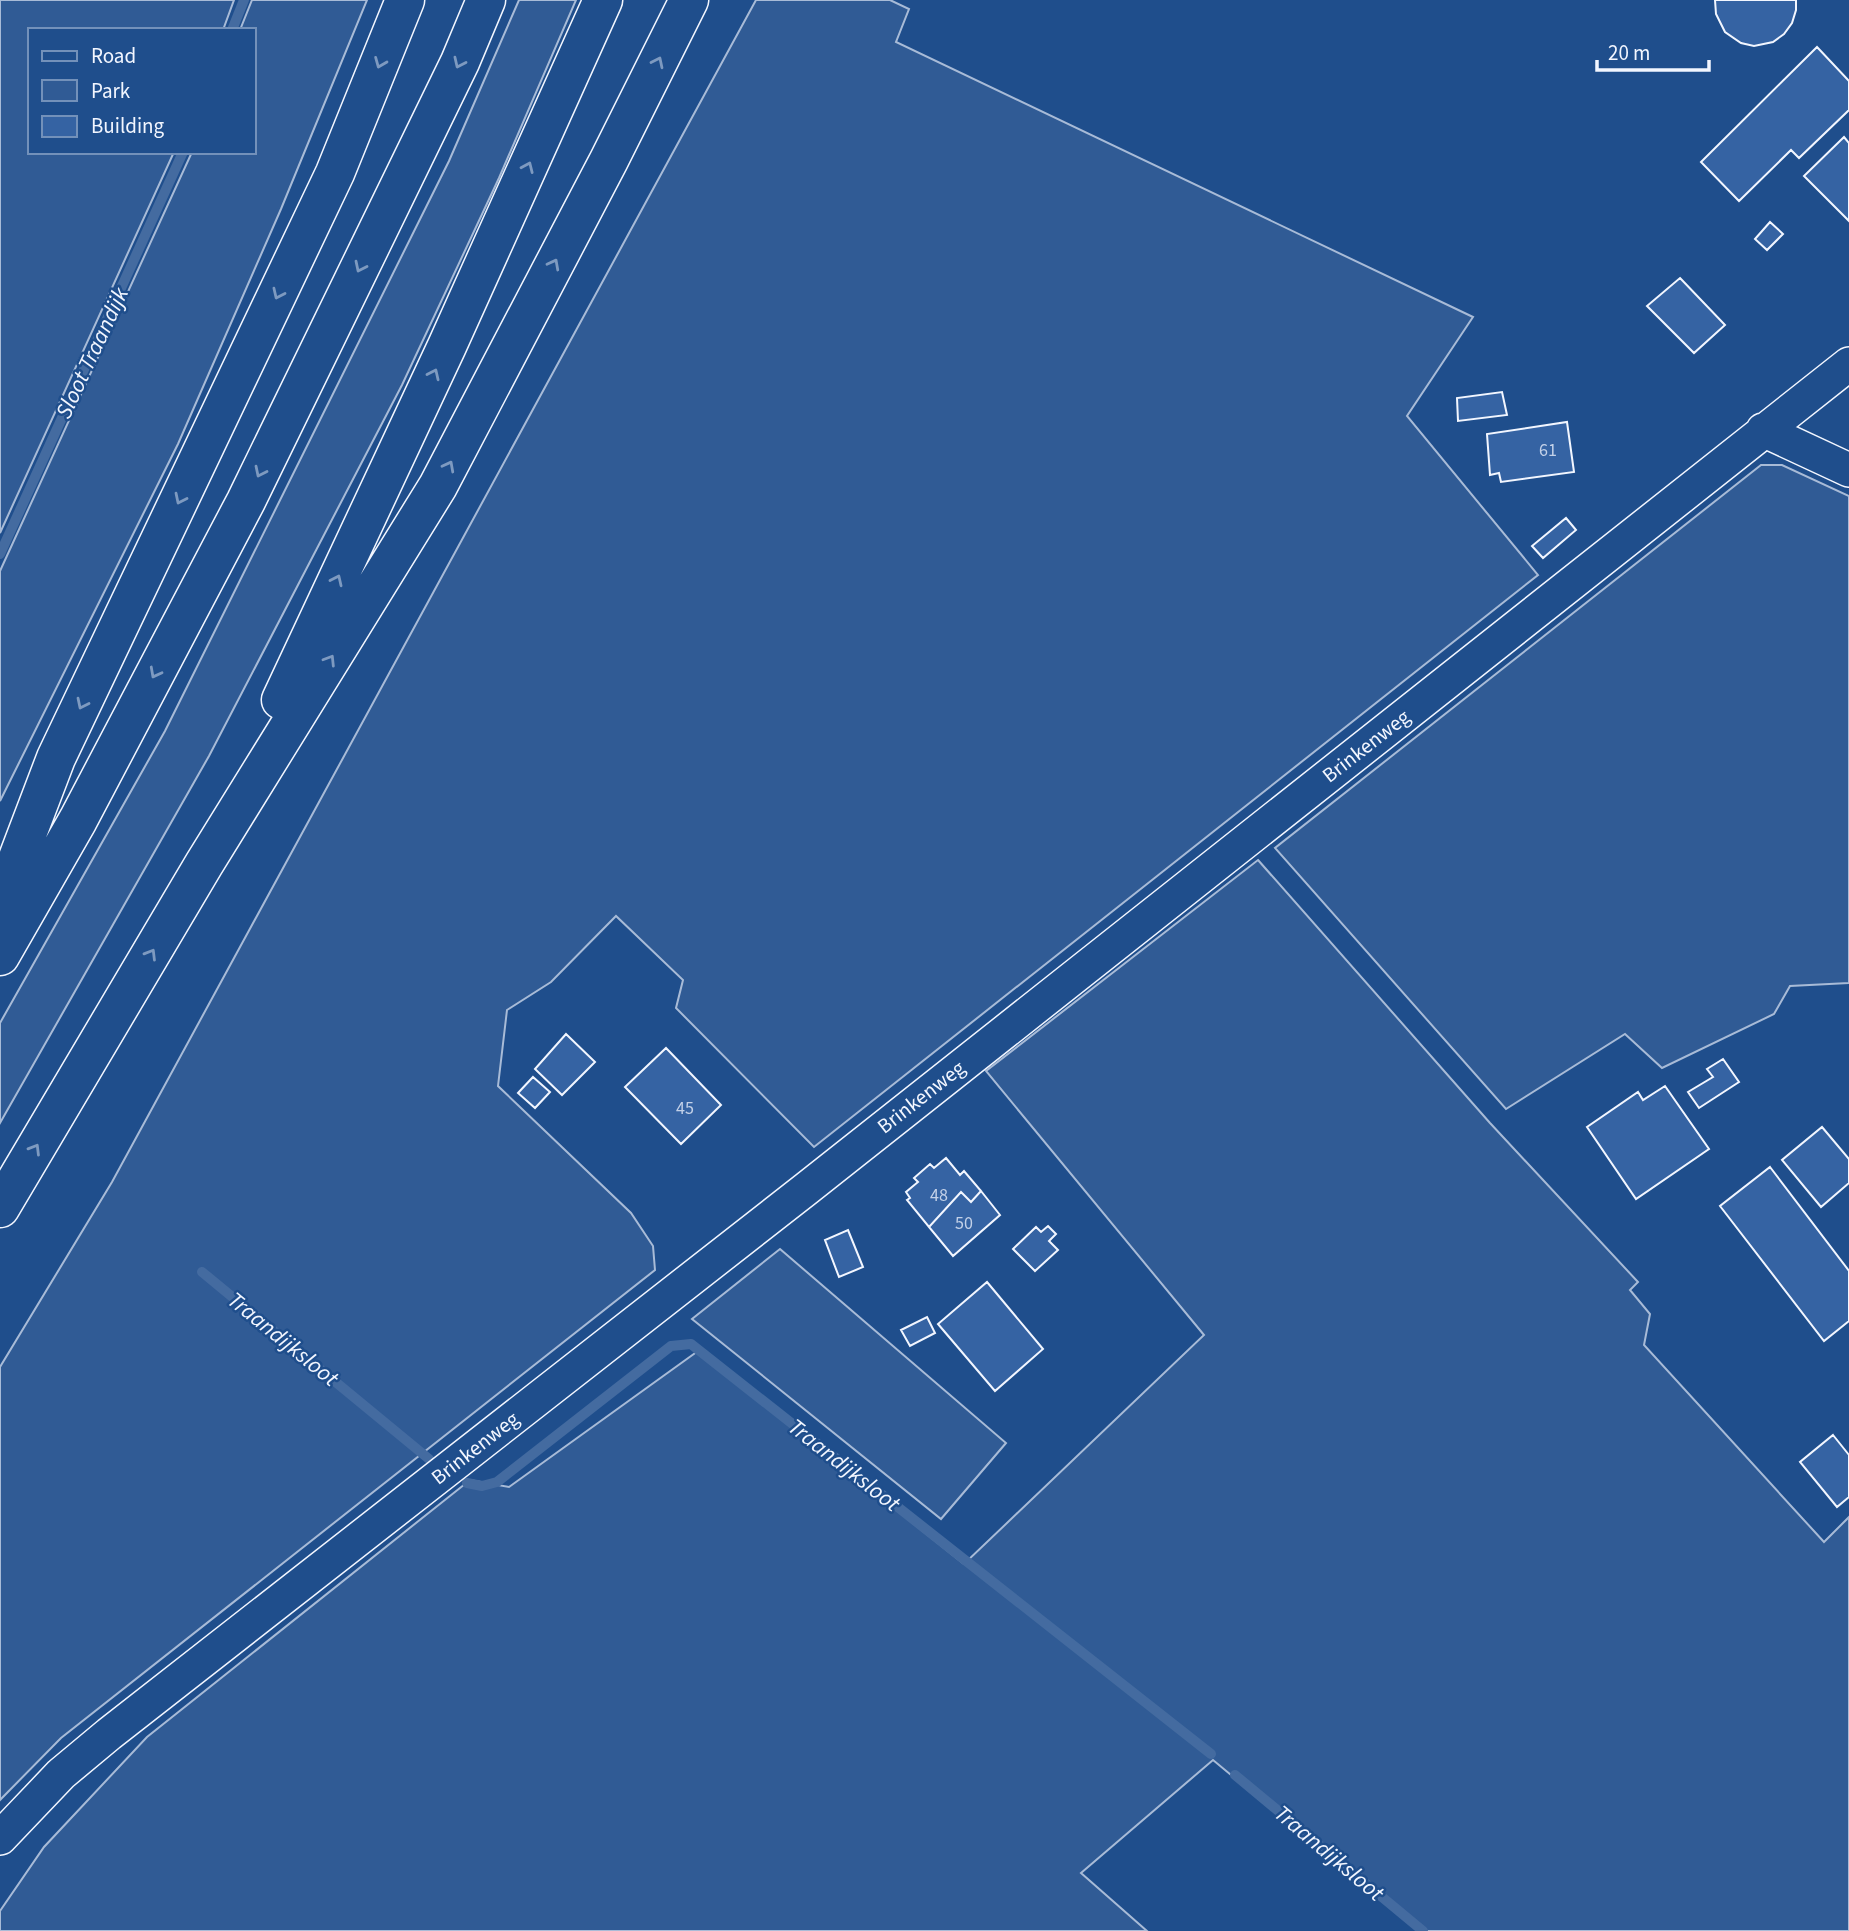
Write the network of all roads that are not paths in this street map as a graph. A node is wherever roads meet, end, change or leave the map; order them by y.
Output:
1 (405, 0) edge
2 (486, 0) edge
3 (603, 0) edge
4 (689, 0) edge
5 (1849, 363) edge
6 (1763, 430) junction
7 (1849, 470) edge
8 (204, 864) junction
9 (0, 905) edge
10 (0, 956) edge
11 (0, 1208) edge
12 (0, 1838) edge

1 -> 9 highway
2 -> 10 highway
8 -> 3 highway
8 -> 4 highway
5 - 6 street, Brinkenweg
6 - 7 street
6 - 12 street, Brinkenweg
11 -> 8 highway

